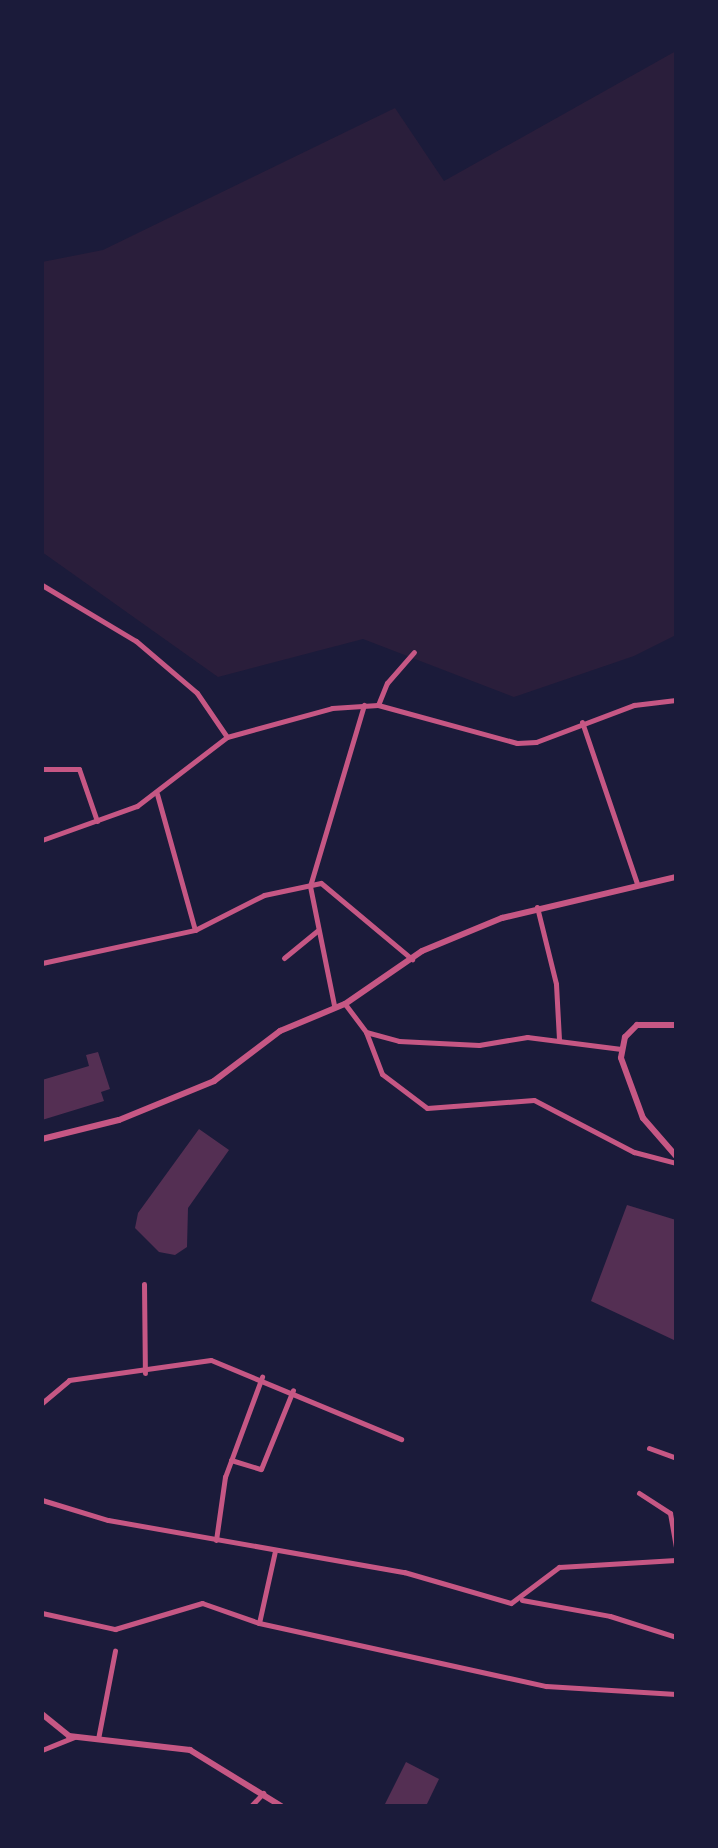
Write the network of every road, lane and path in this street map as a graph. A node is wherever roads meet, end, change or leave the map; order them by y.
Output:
1 (42, 584) edge
2 (414, 652) dead end
3 (676, 700) edge
4 (363, 705) junction
5 (378, 705) junction
6 (582, 722) junction
7 (227, 737) junction
8 (42, 768) edge
9 (156, 794) junction
10 (97, 821) junction
11 (42, 840) edge
12 (676, 877) edge
13 (637, 884) junction
14 (310, 886) junction
15 (537, 907) junction
16 (195, 930) junction
17 (317, 931) junction
18 (284, 958) dead end
19 (412, 959) junction
20 (42, 963) edge
21 (345, 1004) junction
22 (334, 1005) junction
23 (676, 1024) edge
24 (366, 1032) junction
25 (559, 1040) junction
26 (621, 1049) junction
27 (42, 1139) edge
28 (676, 1156) edge
29 (676, 1163) edge
30 (144, 1284) dead end
31 (145, 1373) junction
32 (262, 1377) junction
33 (293, 1391) junction
34 (42, 1404) edge
35 (401, 1439) dead end
36 (649, 1448) dead end
37 (676, 1458) edge
38 (231, 1460) junction
39 (639, 1493) dead end
40 (42, 1500) edge
41 (216, 1540) junction
42 (676, 1546) edge
43 (275, 1552) junction
44 (676, 1560) edge
45 (522, 1600) junction
46 (42, 1613) edge
47 (259, 1623) junction
48 (676, 1637) edge
49 (115, 1651) dead end
50 (676, 1694) edge
51 (42, 1714) edge
52 (74, 1737) junction
53 (98, 1739) junction
54 (42, 1751) edge
55 (263, 1793) junction
56 (251, 1806) edge
57 (281, 1806) edge

1 - 7 street
2 - 5 street
3 - 6 street
4 - 5 street
4 - 7 street
4 - 14 street
5 - 6 street
6 - 13 street
7 - 9 street
8 - 10 street
9 - 10 street
9 - 16 street
10 - 11 street
12 - 13 street
13 - 15 street
14 - 16 street
14 - 17 street
14 - 19 street
15 - 19 street
15 - 25 street
16 - 20 street
17 - 18 street
17 - 22 street
19 - 21 street
21 - 22 street
21 - 24 street
22 - 27 street
23 - 26 street
24 - 25 street
24 - 29 street
25 - 26 street
26 - 28 street
30 - 31 street
31 - 32 street
31 - 34 street
32 - 33 street
32 - 38 street
33 - 35 street
33 - 38 street
36 - 37 street
38 - 41 street
39 - 42 street
40 - 41 street
41 - 43 street
43 - 45 street
43 - 47 street
44 - 45 street
45 - 48 street
46 - 47 street
47 - 50 street
49 - 53 street
51 - 52 street
52 - 53 street
52 - 54 street
53 - 55 street
55 - 56 street
55 - 57 street

